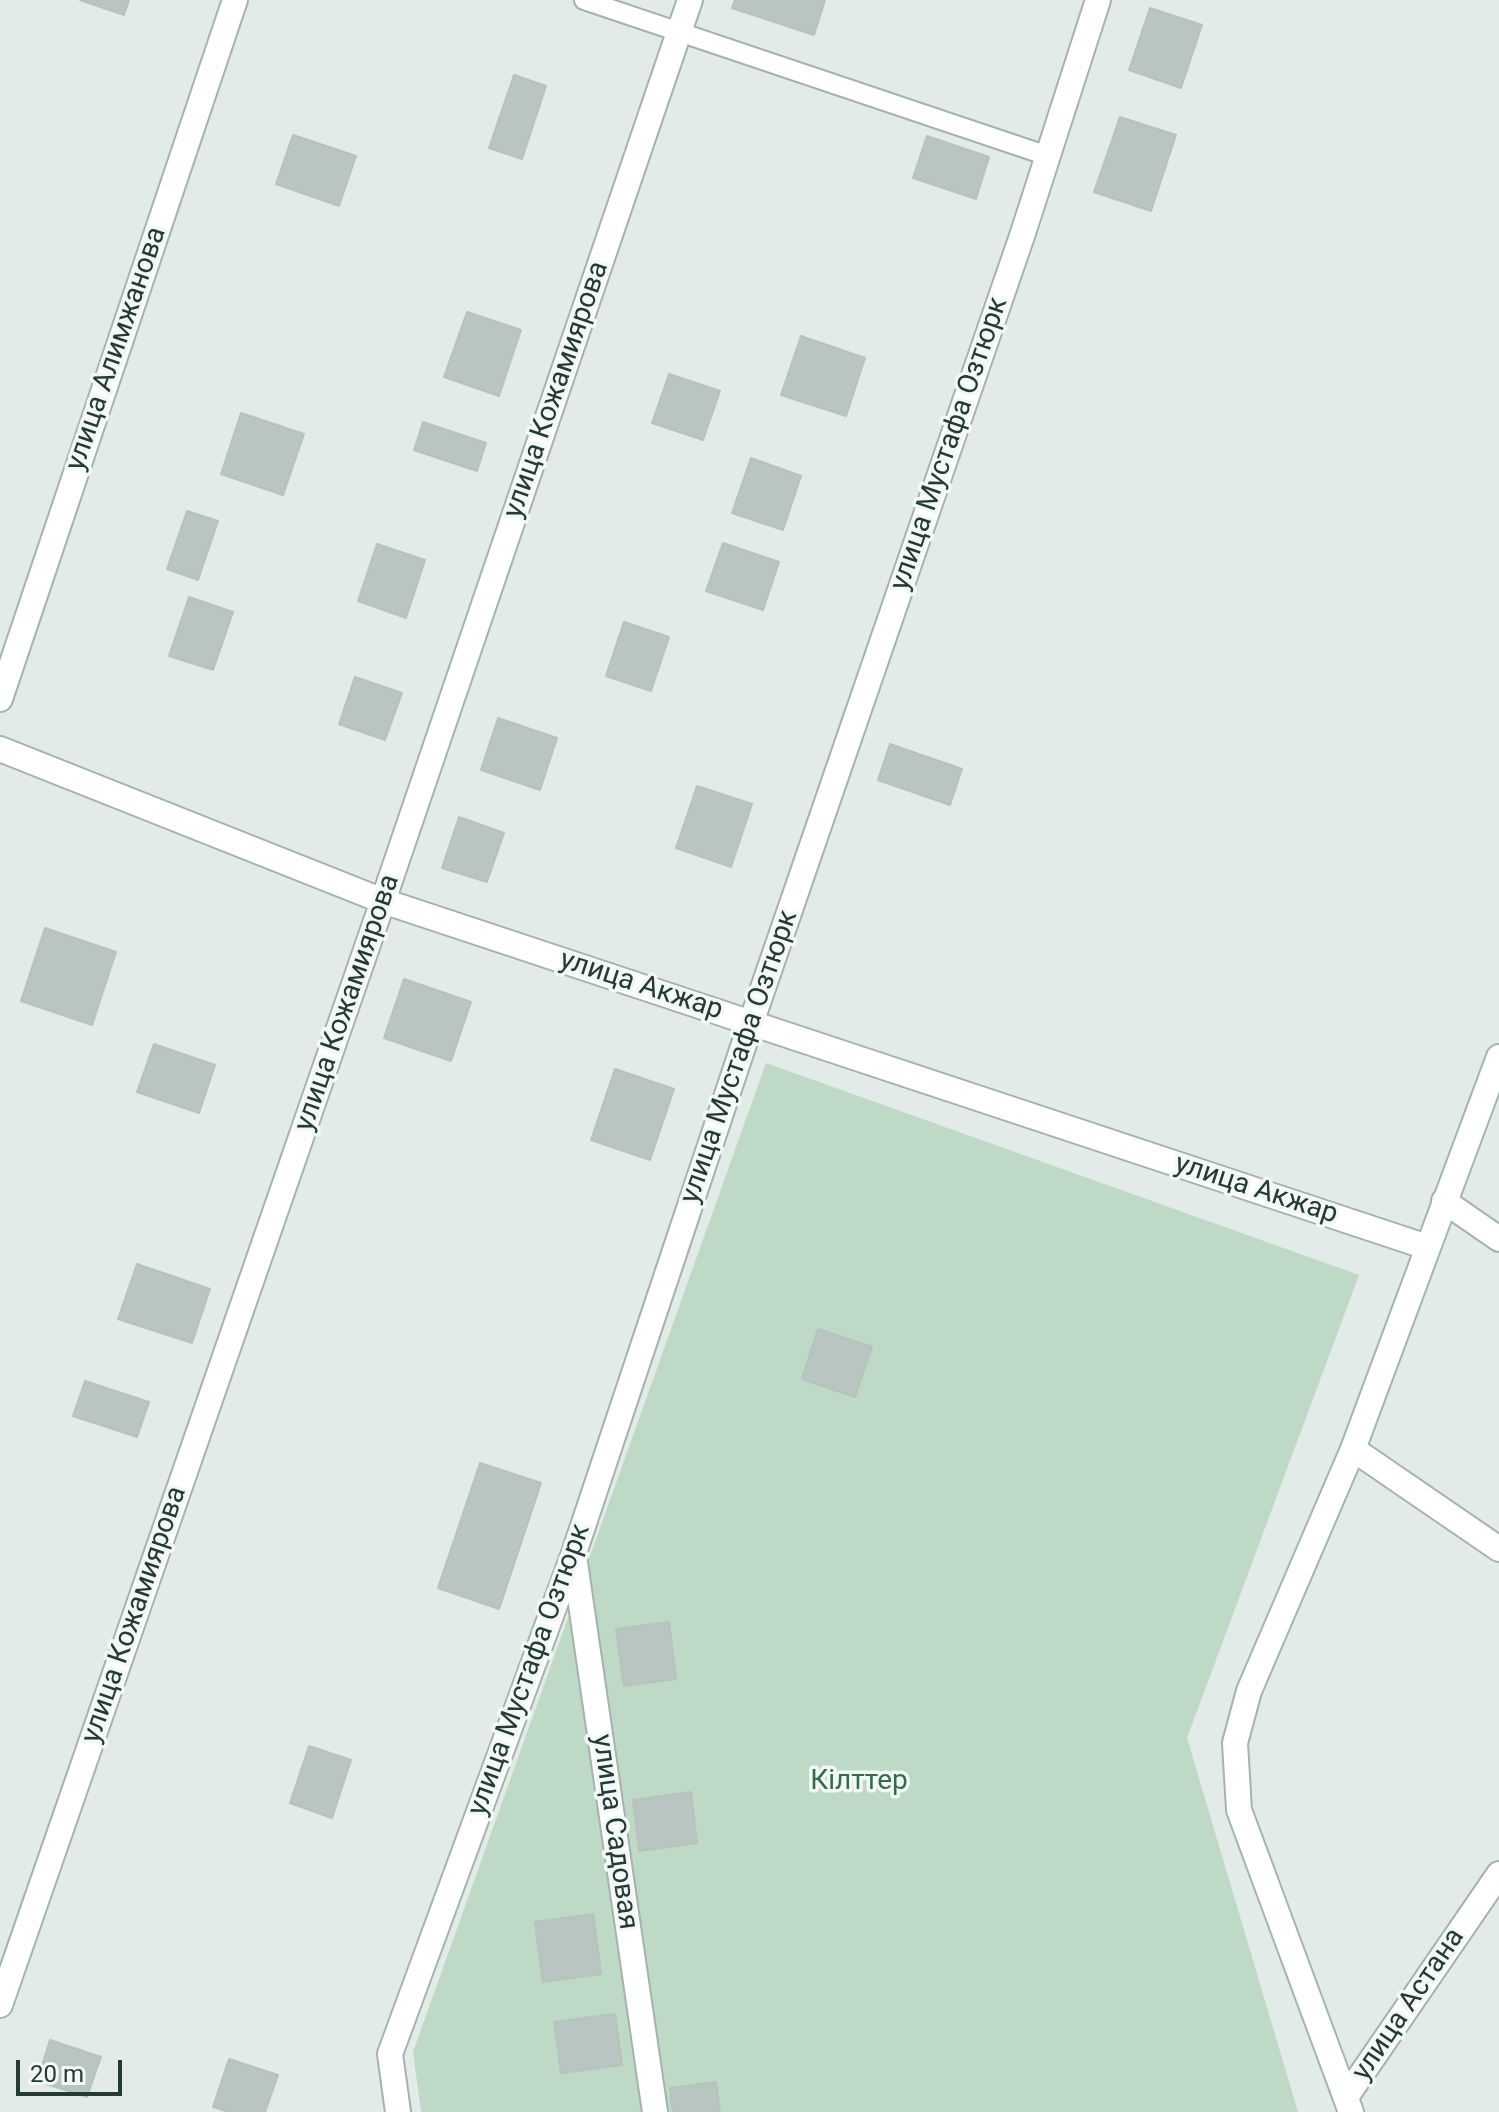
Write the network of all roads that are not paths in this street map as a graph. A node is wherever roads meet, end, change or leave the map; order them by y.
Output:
1 (235, 0) edge
2 (584, 0) edge
3 (690, 0) edge
4 (1098, 0) edge
5 (679, 32) junction
6 (1048, 156) junction
7 (0, 699) edge
8 (0, 749) edge
9 (383, 901) junction
10 (751, 1023) junction
11 (1499, 1057) edge
12 (1444, 1201) junction
13 (1499, 1239) edge
14 (1427, 1247) junction
15 (1353, 1449) junction
16 (1499, 1549) edge
17 (574, 1553) junction
18 (1499, 1874) edge
19 (0, 2005) edge
20 (1349, 2105) edge
21 (398, 2112) edge
22 (655, 2112) edge

1 - 7 street, улица Алимжанова
2 - 5 lane
3 - 5 street, улица Кожамиярова
4 - 6 street, улица Мустафа Озтюрк
5 - 6 lane
5 - 9 street, улица Кожамиярова
6 - 10 street, улица Мустафа Озтюрк
8 - 9 street, улица Акжар
9 - 10 street, улица Акжар
9 - 19 street, улица Кожамиярова
10 - 14 street, улица Акжар
10 - 17 street, улица Мустафа Озтюрк
11 - 12 street
12 - 13 street
12 - 14 street
14 - 15 street
15 - 16 street
15 - 20 street
17 - 21 street, улица Мустафа Озтюрк
17 - 22 street, улица Садовая
18 - 20 street, улица Астана

